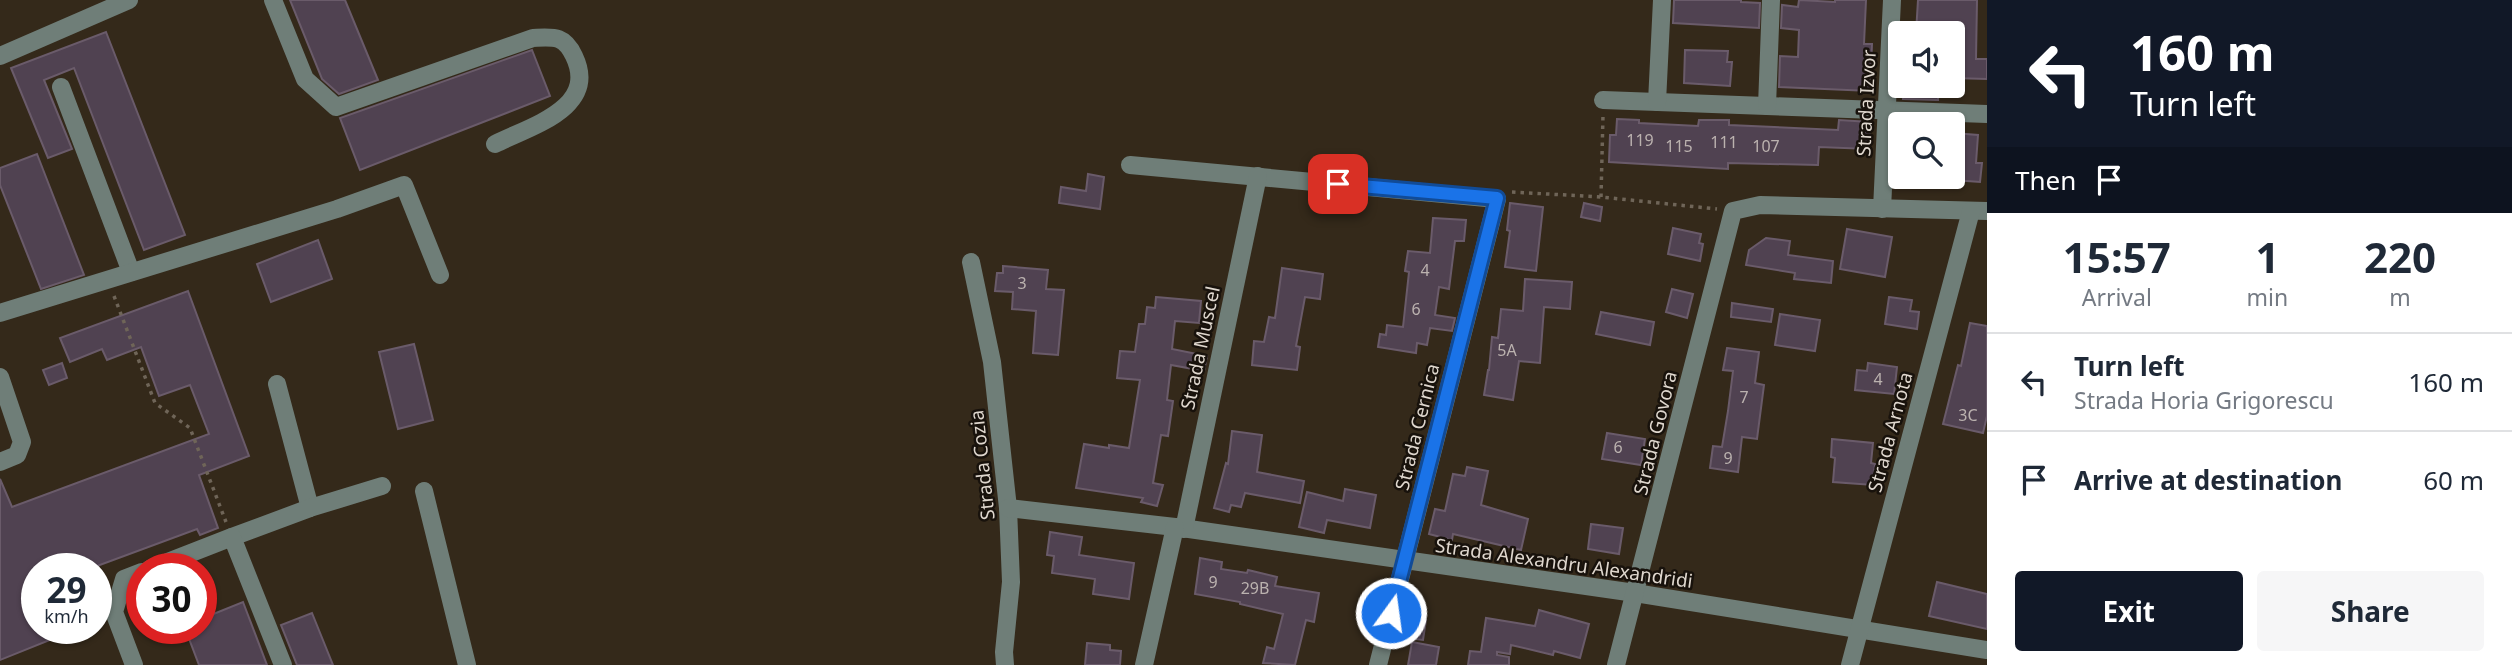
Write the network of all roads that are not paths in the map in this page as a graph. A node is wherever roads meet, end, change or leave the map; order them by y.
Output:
1 (129, 0) edge
2 (273, 0) edge
3 (1662, 0) edge
4 (1771, 0) edge
5 (1892, 0) edge
6 (0, 56) edge
7 (61, 87) dead end
8 (1603, 100) road end
9 (1657, 102) junction
10 (1767, 106) junction
11 (1888, 111) junction
12 (1987, 114) edge
13 (495, 144) dead end
14 (1130, 165) dead end
15 (1258, 176) junction
16 (1882, 208) junction
17 (1979, 211) edge
18 (971, 262) dead end
19 (131, 272) junction
20 (440, 275) dead end
21 (0, 313) edge
22 (0, 377) edge
23 (276, 384) dead end
24 (0, 462) edge
25 (382, 486) dead end
26 (424, 491) dead end
27 (310, 508) junction
28 (1008, 508) junction
29 (1179, 528) junction
30 (232, 537) junction
31 (191, 553) edge
32 (1404, 562) junction
33 (126, 578) edge
34 (1636, 593) junction
35 (1859, 630) junction
36 (126, 644) edge
37 (126, 644) edge
38 (1987, 650) edge
39 (134, 665) edge
40 (283, 665) edge
41 (467, 665) edge
42 (1005, 665) edge
43 (1144, 665) edge
44 (1378, 665) edge
45 (1616, 665) edge
46 (1850, 665) edge

1 - 6 street
2 - 13 street
3 - 9 street
4 - 10 street
5 - 11 street, Strada Izvor
7 - 19 street
8 - 9 street
9 - 10 street
10 - 11 street
11 - 12 street
11 - 16 street, Strada Izvor
14 - 15 street
15 - 29 street, Strada Muscel
15 - 32 street, Strada Cernica
16 - 17 street
16 - 34 street, Strada Govora
17 - 35 street, Strada Arnota
18 - 28 street, Strada Cozia
19 - 20 street
19 - 21 street
22 - 24 street
23 - 27 street
25 - 27 street
26 - 41 street
27 - 30 street
28 - 29 street, Strada Alexandru Alexandridi
28 - 42 street, Strada Cozia
29 - 32 street, Strada Alexandru Alexandridi
29 - 43 street, Strada Muscel
30 - 31 street
30 - 40 street
32 - 34 street, Strada Alexandru Alexandridi
32 - 44 street, Strada Cernica
33 - 37 street
34 - 35 street, Strada Alexandru Alexandridi
34 - 45 street, Strada Govora
35 - 38 street, Strada Alexandru Alexandridi
35 - 46 street, Strada Arnota
36 - 39 street

